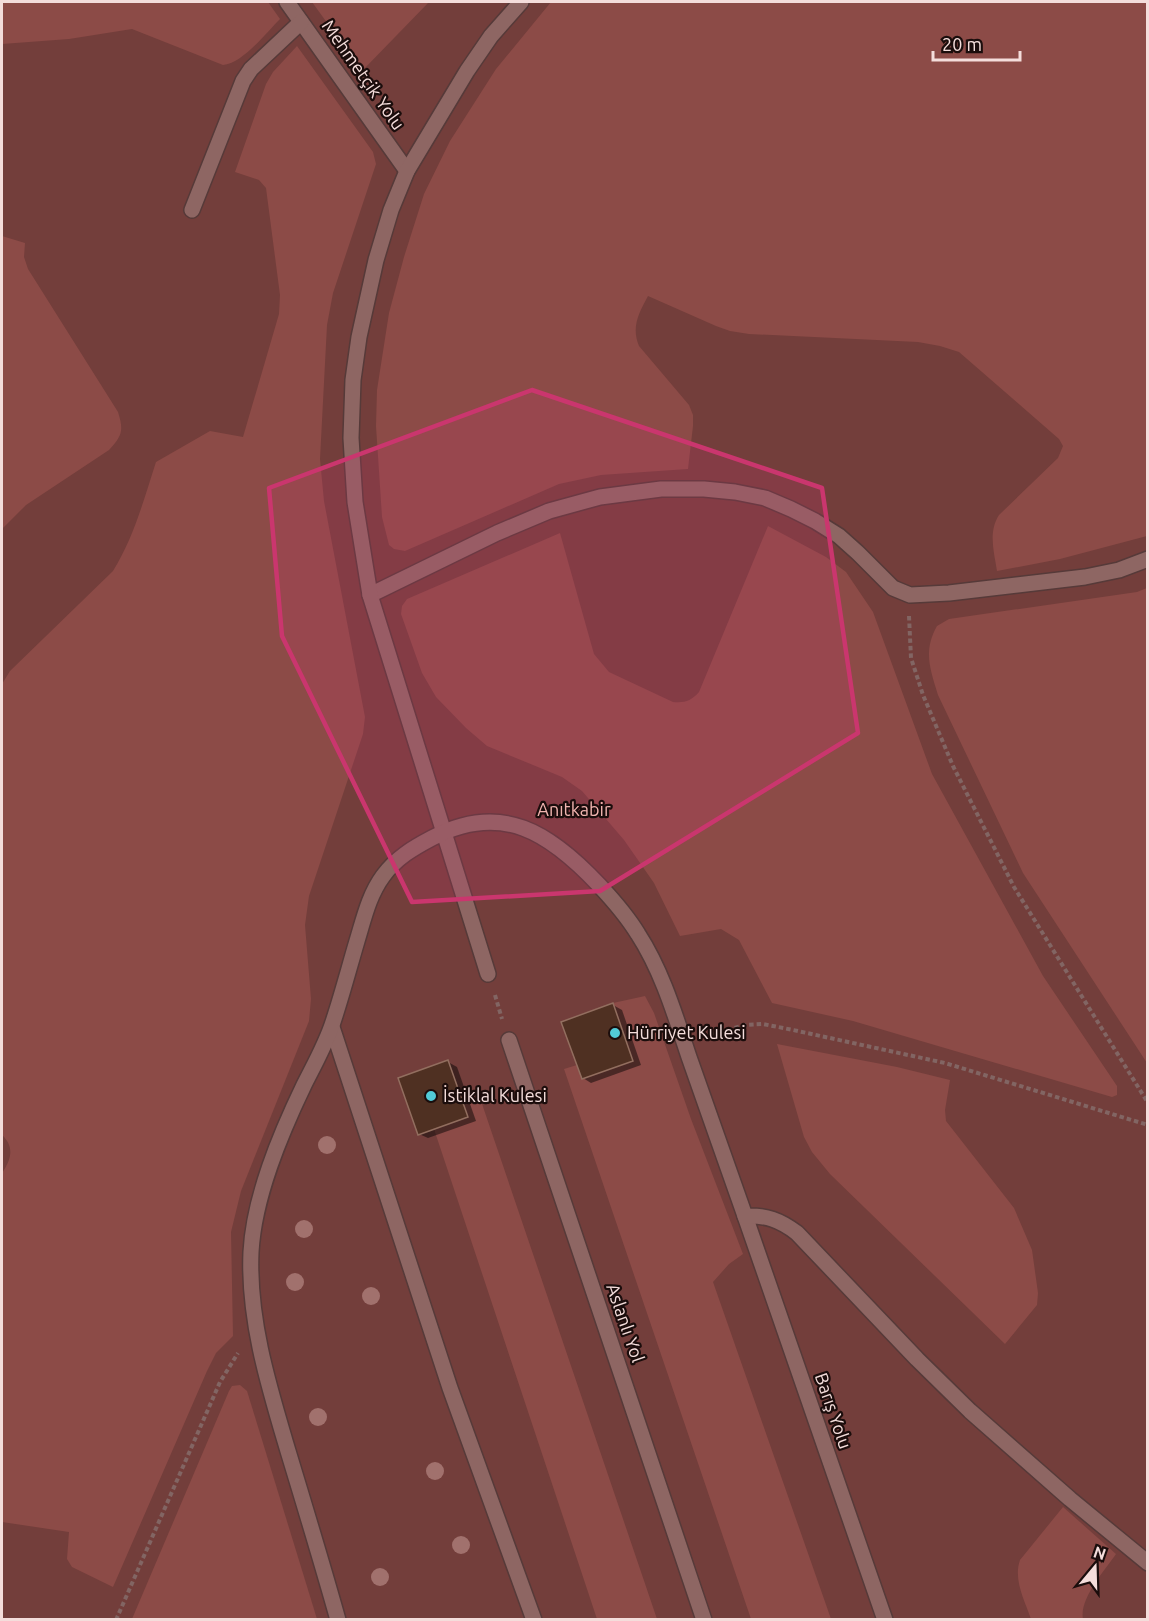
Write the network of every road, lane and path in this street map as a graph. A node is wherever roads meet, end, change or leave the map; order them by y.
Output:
1 (287, 2) edge
2 (521, 2) edge
3 (301, 22) junction
4 (407, 171) junction
5 (192, 210) dead end
6 (1148, 559) edge
7 (370, 595) junction
8 (910, 595) junction
9 (444, 832) junction
10 (488, 974) joint
11 (332, 1027) junction
12 (509, 1040) joint
13 (685, 1044) junction
14 (1148, 1103) edge
15 (1148, 1125) edge
16 (745, 1216) junction
17 (258, 1339) junction
18 (1148, 1563) edge
19 (116, 1620) edge
20 (338, 1620) edge
21 (534, 1620) edge
22 (704, 1620) edge
23 (885, 1620) edge

1 - 3 street, Mehmetçik Yolu
2 - 4 street
3 - 4 street, Mehmetçik Yolu
3 - 5 street
4 - 7 street
6 - 8 street
7 - 8 street
7 - 9 street
8 - 14 path
9 - 10 street
9 - 11 street, Barış Yolu
9 - 13 street, Barış Yolu
10 - 12 path
11 - 17 street, Barış Yolu
11 - 21 street
12 - 22 street, Aslanlı Yol
13 - 15 path
13 - 16 street, Barış Yolu
16 - 18 street
16 - 23 street, Barış Yolu
17 - 19 path
17 - 20 street, Barış Yolu

